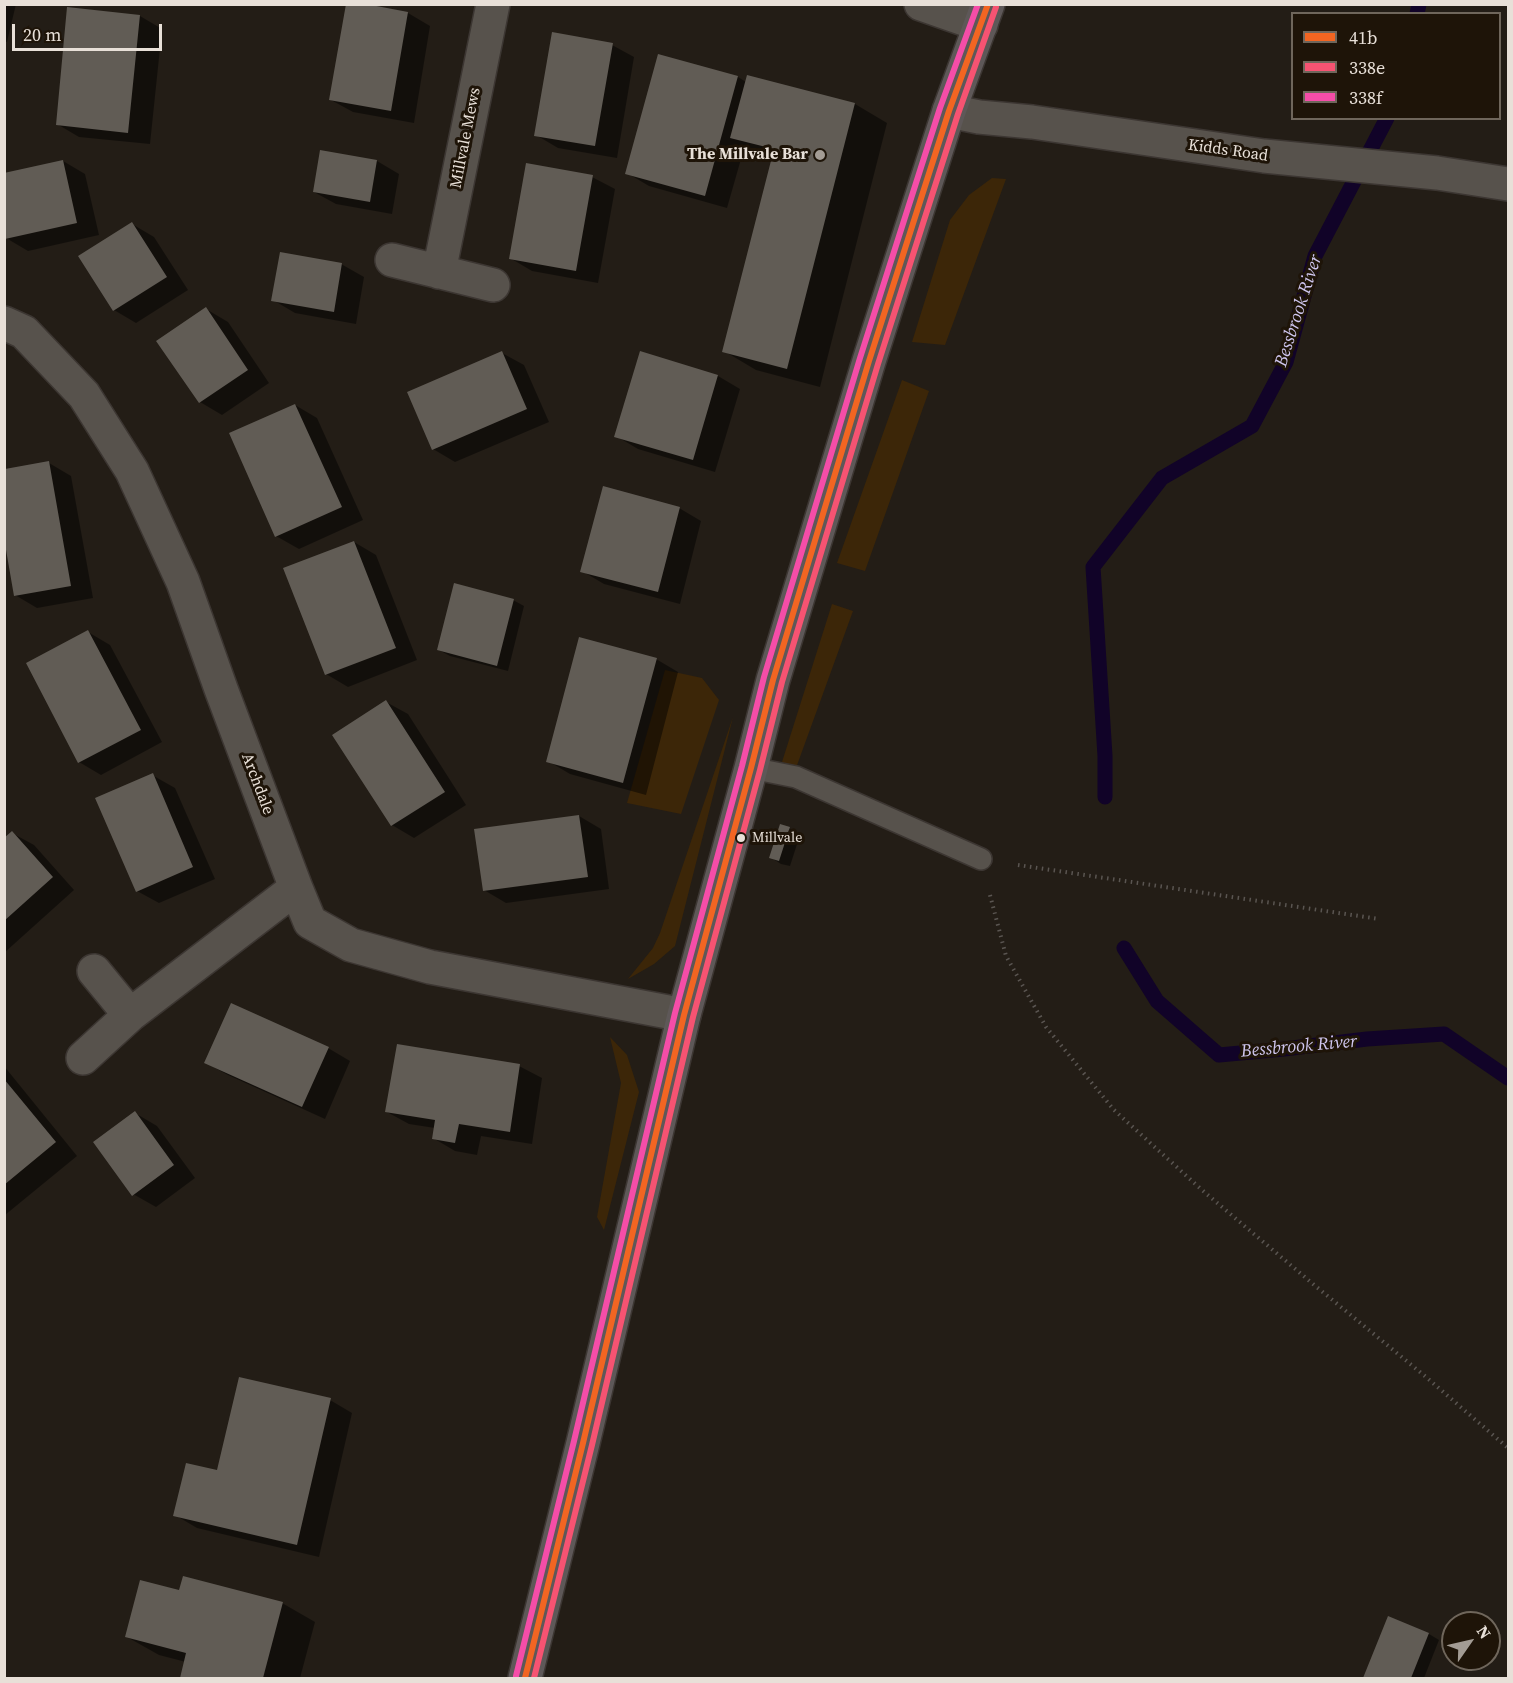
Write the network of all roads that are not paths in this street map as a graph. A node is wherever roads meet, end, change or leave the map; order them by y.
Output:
1 (493, 4) edge
2 (921, 4) edge
3 (984, 15) edge
4 (949, 111) junction
5 (1509, 184) edge
6 (392, 260) dead end
7 (438, 272) junction
8 (493, 285) dead end
9 (4, 323) edge
10 (751, 768) junction
11 (981, 859) road end
12 (296, 888) junction
13 (94, 971) dead end
14 (130, 1015) junction
15 (684, 1015) junction
16 (83, 1058) dead end
17 (525, 1678) edge

1 - 7 street, Millvale Mews
2 - 3 street
3 - 4 main road
4 - 5 street, Kidds Road
4 - 10 main road
6 - 7 street
7 - 8 street
9 - 12 street, Archdale
10 - 11 lane
10 - 15 main road
12 - 14 street
12 - 15 street, Archdale
13 - 14 street
14 - 16 street
15 - 17 main road

